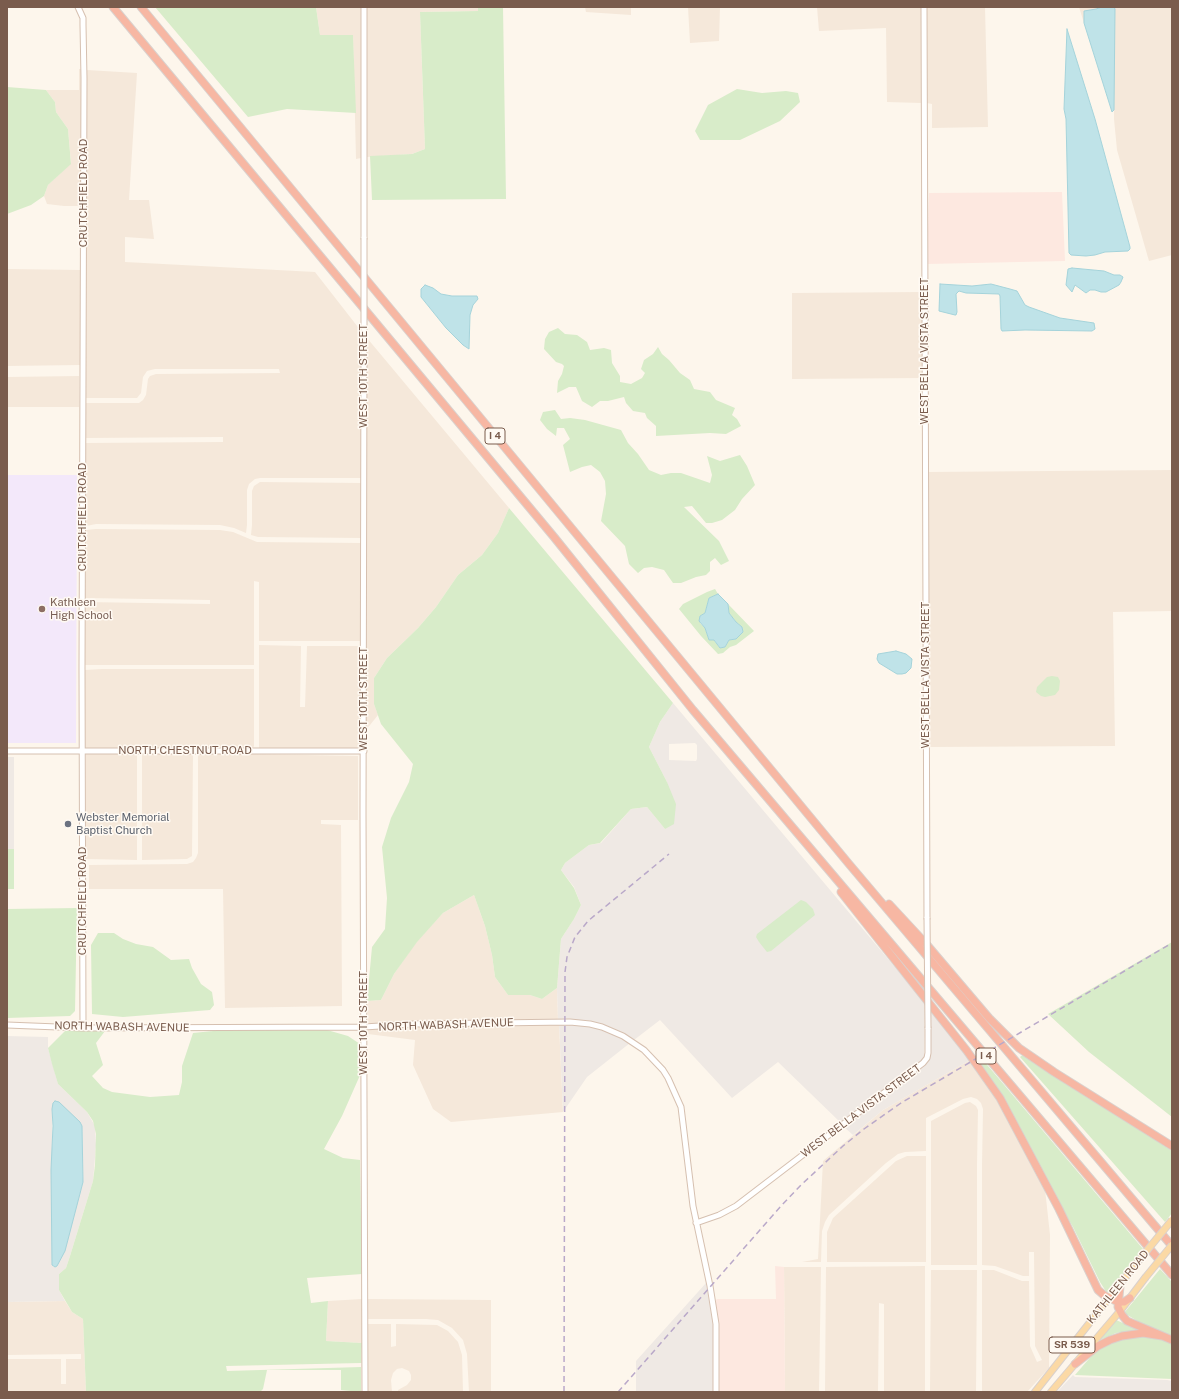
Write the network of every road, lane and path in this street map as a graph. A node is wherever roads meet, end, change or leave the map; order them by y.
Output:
1 (78, 7) edge
2 (113, 7) edge
3 (141, 7) edge
4 (364, 7) edge
5 (924, 7) edge
6 (7, 751) edge
7 (83, 751) junction
8 (364, 751) junction
9 (800, 837) junction
10 (850, 864) junction
11 (7, 1025) edge
12 (364, 1027) junction
13 (83, 1028) junction
14 (1171, 1144) edge
15 (1172, 1220) edge
16 (696, 1223) junction
17 (1172, 1245) edge
18 (1172, 1275) edge
19 (1120, 1286) junction
20 (1130, 1298) junction
21 (1109, 1299) junction
22 (1118, 1302) junction
23 (1120, 1311) junction
24 (1162, 1336) junction
25 (1172, 1340) edge
26 (1075, 1364) junction
27 (365, 1392) edge
28 (716, 1392) edge
29 (1035, 1392) edge
30 (1051, 1392) edge

1 - 7 street, CRUTCHFIELD ROAD
2 - 9 highway, I 4
3 - 10 highway, I 4
4 - 8 street, WEST 10TH STREET, bridge
5 - 16 street, WEST BELLA VISTA STREET, bridge
6 - 7 street, NORTH CHESTNUT ROAD
7 - 8 street, NORTH CHESTNUT ROAD
7 - 13 street, CRUTCHFIELD ROAD
8 - 12 street, WEST 10TH STREET
9 - 18 highway, I 4
9 - 21 highway
10 - 14 highway
10 - 17 highway, I 4
11 - 13 street, NORTH WABASH AVENUE
12 - 13 street, NORTH WABASH AVENUE
12 - 16 street, NORTH WABASH AVENUE
12 - 27 street, WEST 10TH STREET
15 - 19 main road, KATHLEEN ROAD / SR 539, bridge
16 - 28 street, NORTH WABASH AVENUE
17 - 20 main road, KATHLEEN ROAD / SR 539, bridge
19 - 21 main road, KATHLEEN ROAD / SR 539
19 - 22 highway
20 - 22 highway
20 - 23 main road, KATHLEEN ROAD / SR 539
21 - 22 highway
21 - 29 main road, KATHLEEN ROAD / SR 539
22 - 23 highway
23 - 24 highway
23 - 26 main road, KATHLEEN ROAD / SR 539
24 - 25 highway
24 - 26 highway
26 - 30 main road, KATHLEEN ROAD / SR 539

